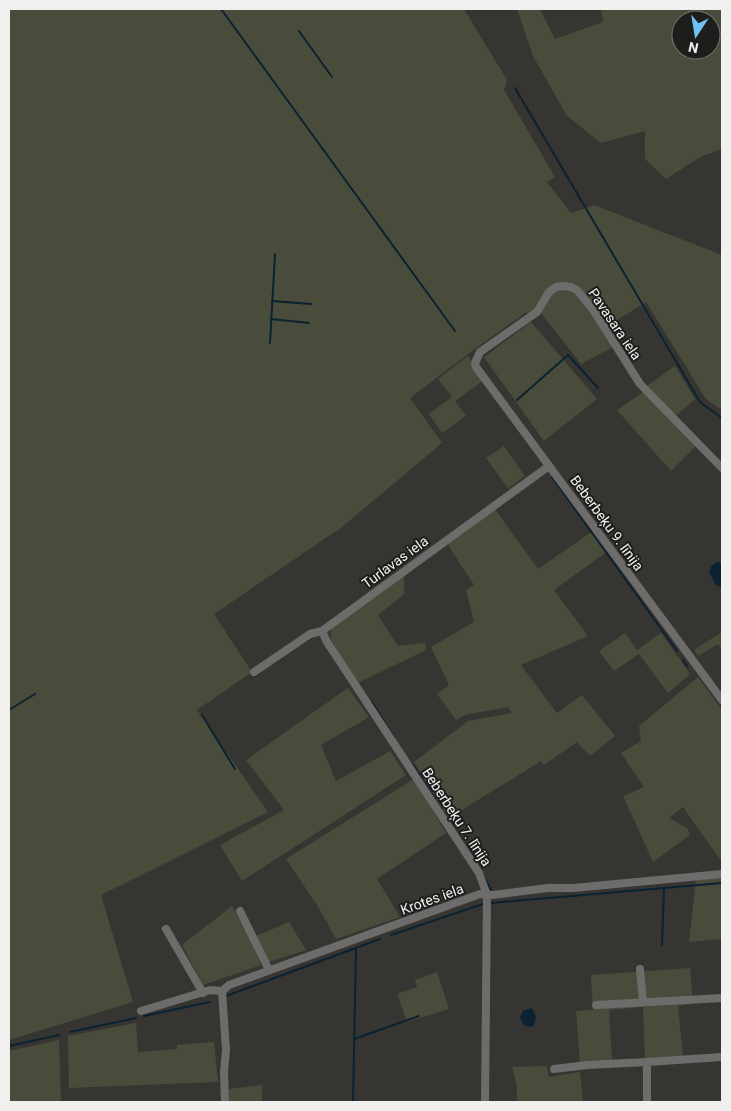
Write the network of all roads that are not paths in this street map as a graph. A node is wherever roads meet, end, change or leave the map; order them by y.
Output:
1 (476, 360) joint
2 (550, 466) junction
3 (722, 468) edge
4 (322, 631) junction
5 (254, 672) dead end
6 (722, 700) edge
7 (722, 874) edge
8 (487, 895) junction
9 (240, 911) dead end
10 (166, 929) dead end
11 (640, 969) dead end
12 (269, 970) junction
13 (222, 991) junction
14 (203, 993) junction
15 (722, 998) edge
16 (643, 1002) junction
17 (596, 1005) dead end
18 (141, 1011) dead end
19 (722, 1056) edge
20 (647, 1062) junction
21 (554, 1069) dead end
22 (225, 1102) edge
23 (485, 1102) edge
24 (647, 1102) edge

1 - 2 street, Beberbeķu 9. līnija
1 - 3 street, Pavasara iela
2 - 4 street, Turlavas iela
2 - 6 street, Beberbeķu 9. līnija
4 - 5 street, Turlavas iela
4 - 8 street, Beberbeķu 7. līnija
7 - 8 street, Krotes iela
8 - 12 street, Krotes iela
8 - 23 street, Beberbeķu 7. līnija
9 - 12 street
10 - 14 street
11 - 16 street
12 - 13 street, Krotes iela
13 - 14 street
13 - 22 street
14 - 18 street
15 - 16 street
16 - 17 street
19 - 20 street
20 - 21 street
20 - 24 street

